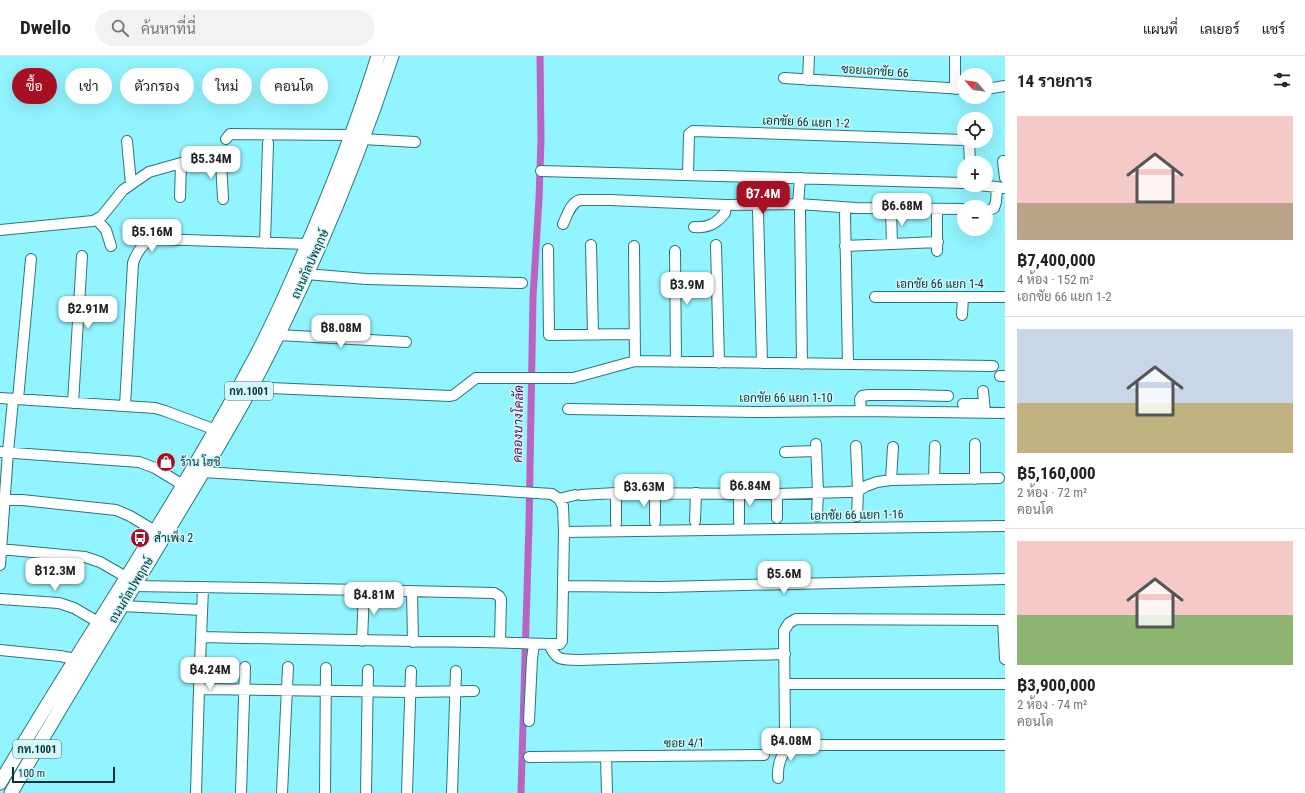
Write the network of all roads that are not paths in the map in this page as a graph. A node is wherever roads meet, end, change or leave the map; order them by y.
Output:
1 (378, 56) edge
2 (392, 56) edge
3 (809, 56) edge
4 (955, 56) edge
5 (957, 72) edge
6 (784, 78) dead end
7 (808, 80) junction
8 (1005, 86) edge
9 (957, 89) edge
10 (993, 89) edge
11 (356, 137) junction
12 (226, 139) dead end
13 (127, 141) dead end
14 (957, 141) edge
15 (415, 142) dead end
16 (268, 143) dead end
17 (1003, 161) dead end
18 (181, 163) junction
19 (541, 171) dead end
20 (688, 175) junction
21 (800, 178) junction
22 (1005, 178) edge
23 (957, 183) edge
24 (131, 184) junction
25 (1001, 188) edge
26 (180, 197) dead end
27 (223, 199) dead end
28 (726, 204) junction
29 (799, 207) junction
30 (993, 208) edge
31 (957, 209) edge
32 (758, 211) dead end
33 (891, 211) dead end
34 (845, 214) dead end
35 (937, 215) dead end
36 (97, 220) junction
37 (563, 224) dead end
38 (694, 227) dead end
39 (0, 230) edge
40 (265, 243) junction
41 (308, 244) junction
42 (892, 244) junction
43 (591, 245) dead end
44 (716, 245) dead end
45 (111, 246) dead end
46 (634, 246) dead end
47 (845, 246) junction
48 (548, 249) dead end
49 (675, 251) dead end
50 (82, 256) dead end
51 (31, 259) dead end
52 (306, 274) junction
53 (522, 283) dead end
54 (875, 297) dead end
55 (963, 297) junction
56 (1005, 297) edge
57 (962, 315) dead end
58 (593, 334) junction
59 (635, 334) junction
60 (278, 335) junction
61 (406, 342) dead end
62 (635, 362) junction
63 (676, 362) junction
64 (719, 363) junction
65 (762, 363) junction
66 (802, 364) junction
67 (848, 364) junction
68 (993, 366) dead end
69 (251, 387) junction
70 (983, 391) dead end
71 (948, 396) dead end
72 (0, 398) edge
73 (16, 399) junction
74 (73, 403) junction
75 (963, 404) dead end
76 (125, 406) junction
77 (984, 408) junction
78 (568, 409) dead end
79 (861, 411) junction
80 (1005, 413) edge
81 (216, 430) junction
82 (975, 444) dead end
83 (856, 446) dead end
84 (935, 446) dead end
85 (893, 447) dead end
86 (4, 452) edge
87 (785, 452) dead end
88 (203, 472) junction
89 (999, 478) dead end
90 (976, 479) junction
91 (891, 480) junction
92 (934, 480) junction
93 (183, 485) junction
94 (858, 491) junction
95 (818, 492) junction
96 (616, 493) junction
97 (655, 493) junction
98 (696, 493) junction
99 (738, 493) junction
100 (777, 494) junction
101 (559, 499) junction
102 (2, 500) edge
103 (817, 516) dead end
104 (857, 516) dead end
105 (777, 518) dead end
106 (695, 521) dead end
107 (655, 522) dead end
108 (739, 522) dead end
109 (616, 523) dead end
110 (1005, 526) edge
111 (155, 531) junction
112 (564, 532) junction
113 (0, 550) edge
114 (0, 565) edge
115 (1005, 579) edge
116 (130, 582) junction
117 (563, 586) junction
118 (203, 588) junction
119 (364, 590) junction
120 (412, 592) junction
121 (0, 599) edge
122 (122, 606) junction
123 (202, 610) junction
124 (1004, 620) edge
125 (98, 622) junction
126 (201, 637) junction
127 (362, 641) junction
128 (413, 642) junction
129 (500, 642) junction
130 (533, 644) junction
131 (549, 644) junction
132 (0, 650) edge
133 (785, 654) junction
134 (1005, 658) edge
135 (75, 659) junction
136 (245, 667) dead end
137 (288, 667) dead end
138 (326, 668) dead end
139 (368, 670) dead end
140 (411, 671) dead end
141 (456, 671) dead end
142 (785, 684) junction
143 (1005, 684) edge
144 (199, 689) junction
145 (244, 689) junction
146 (287, 690) junction
147 (474, 690) dead end
148 (326, 691) junction
149 (367, 691) junction
150 (455, 691) junction
151 (410, 692) junction
152 (38, 717) junction
153 (529, 721) dead end
154 (790, 742) junction
155 (1005, 745) edge
156 (764, 754) dead end
157 (529, 757) dead end
158 (606, 757) junction
159 (0, 769) edge
160 (778, 778) dead end
161 (0, 783) edge
162 (11, 793) edge
163 (196, 793) edge
164 (241, 793) edge
165 (282, 793) edge
166 (325, 793) edge
167 (366, 793) edge
168 (407, 793) edge
169 (452, 793) edge
170 (607, 793) edge

1 - 11 main road, ถนนกัลปพฤกษ์ / กท.1001
2 - 11 main road, ถนนกัลปพฤกษ์ / กท.1001
3 - 7 street
4 - 5 street
6 - 7 street, ซอยเอกชัย 66
7 - 9 street, ซอยเอกชัย 66
8 - 10 street
11 - 12 street
11 - 15 street
11 - 41 main road, ถนนกัลปพฤกษ์ / กท.1001
11 - 52 main road, ถนนกัลปพฤกษ์ / กท.1001
13 - 24 street
14 - 20 street, เอกชัย 66 แยก 1-2
16 - 40 street
17 - 22 street
18 - 24 street
18 - 26 street
18 - 27 street
19 - 20 street
20 - 21 street
21 - 23 street
21 - 29 street
24 - 36 street
25 - 30 street
28 - 29 street
28 - 37 street
28 - 38 street
29 - 31 street
29 - 66 street
32 - 65 street
33 - 42 street
34 - 47 street
35 - 42 street
36 - 39 street
36 - 45 street
40 - 41 street
40 - 76 street
41 - 81 main road, ถนนกัลปพฤกษ์ / กท.1001
42 - 47 street
43 - 58 street
44 - 64 street
46 - 59 street
47 - 67 street
48 - 58 street
49 - 63 street
50 - 74 street
51 - 73 street
52 - 53 street
52 - 60 main road, ถนนกัลปพฤกษ์ / กท.1001
54 - 55 street, เอกชัย 66 แยก 1-4
55 - 56 street, เอกชัย 66 แยก 1-4
55 - 57 street
58 - 59 street
59 - 62 street
60 - 61 street
60 - 69 main road, ถนนกัลปพฤกษ์ / กท.1001
62 - 63 street
62 - 69 street
63 - 64 street
64 - 65 street
65 - 66 street
66 - 67 street
67 - 68 street
69 - 88 main road, ถนนกัลปพฤกษ์ / กท.1001
70 - 77 street
71 - 79 street
72 - 73 street
73 - 74 street
73 - 86 street
74 - 76 street
75 - 77 street
76 - 81 street
77 - 79 street, เอกชัย 66 แยก 1-10
77 - 80 street, เอกชัย 66 แยก 1-10
78 - 79 street, เอกชัย 66 แยก 1-10
81 - 93 main road, ถนนกัลปพฤกษ์ / กท.1001
82 - 90 street
83 - 94 street
84 - 92 street
85 - 91 street
86 - 93 street
86 - 102 street
87 - 95 street
88 - 101 street
88 - 116 main road, ถนนกัลปพฤกษ์ / กท.1001
89 - 90 street
90 - 92 street
91 - 92 street
91 - 94 street
93 - 111 main road, ถนนกัลปพฤกษ์ / กท.1001
94 - 95 street
94 - 104 street
95 - 100 street
95 - 103 street
96 - 97 street
96 - 101 street
96 - 109 street
97 - 98 street
97 - 107 street
98 - 99 street
98 - 106 street
99 - 100 street
99 - 108 street
100 - 105 street
101 - 112 street
102 - 111 street
102 - 113 street
110 - 112 street, เอกชัย 66 แยก 1-16
111 - 116 main road, ถนนกัลปพฤกษ์ / กท.1001
112 - 117 street
113 - 114 street
113 - 116 street
115 - 117 street
116 - 118 street
116 - 122 main road, ถนนกัลปพฤกษ์ / กท.1001
116 - 125 main road, ถนนกัลปพฤกษ์ / กท.1001
117 - 131 street
118 - 119 street
118 - 123 street
119 - 120 street
119 - 127 street
120 - 128 street
120 - 129 street
121 - 125 street
122 - 123 street
122 - 162 main road, ถนนกัลปพฤกษ์ / กท.1001
123 - 126 street
124 - 133 street
124 - 134 street
125 - 135 main road, ถนนกัลปพฤกษ์ / กท.1001
126 - 127 street
126 - 144 street
127 - 128 street
128 - 129 street
129 - 130 street
130 - 131 street
130 - 153 street
131 - 133 street
132 - 135 street
133 - 142 street
135 - 152 main road, ถนนกัลปพฤกษ์ / กท.1001
136 - 145 street
137 - 146 street
138 - 148 street
139 - 149 street
140 - 151 street
141 - 150 street
142 - 143 street
142 - 154 street
144 - 145 street
144 - 163 street
145 - 146 street
145 - 164 street
146 - 148 street
146 - 165 street
147 - 150 street
148 - 149 street
148 - 166 street
149 - 151 street
149 - 167 street
150 - 151 street
150 - 169 street
151 - 168 street
152 - 159 main road
152 - 161 main road
154 - 155 street
154 - 160 street
156 - 158 street, ซอย 4/1
157 - 158 street, ซอย 4/1
158 - 170 street

